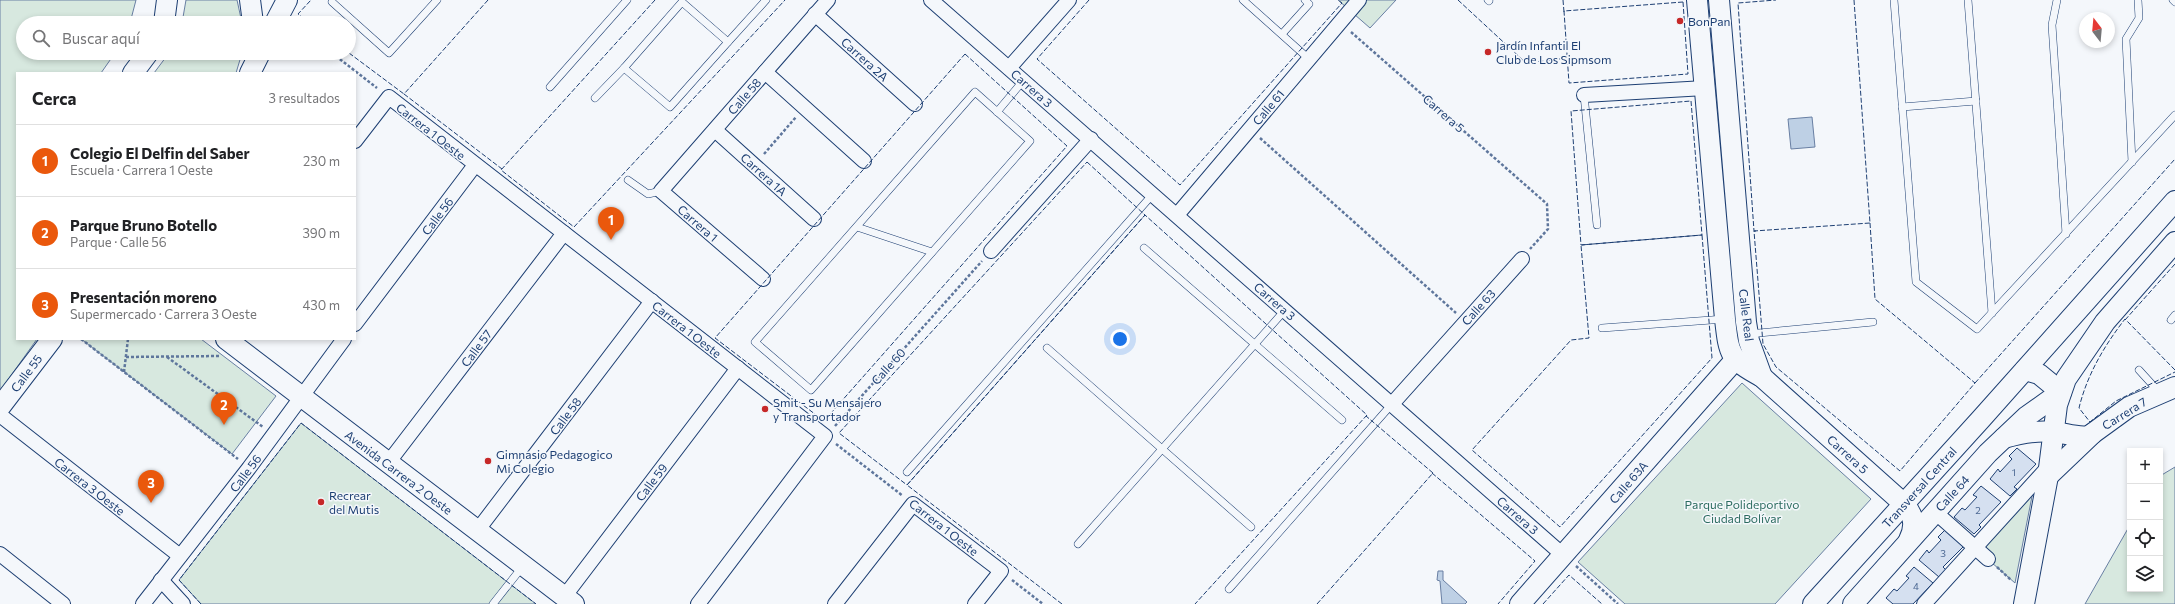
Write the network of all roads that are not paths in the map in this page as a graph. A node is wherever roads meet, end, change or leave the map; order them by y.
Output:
1 (167, 0) edge
2 (250, 0) edge
3 (287, 0) edge
4 (437, 0) edge
5 (627, 0) edge
6 (766, 0) edge
7 (828, 0) edge
8 (931, 0) edge
9 (1068, 0) edge
10 (1243, 0) edge
11 (1305, 0) edge
12 (1359, 0) edge
13 (1697, 0) edge
14 (1719, 0) edge
15 (1894, 0) edge
16 (1968, 0) edge
17 (2057, 0) edge
18 (2138, 0) edge
19 (332, 2) dead end
20 (815, 14) junction
21 (165, 16) edge
22 (252, 16) edge
23 (279, 16) edge
24 (348, 16) edge
25 (356, 23) edge
26 (1282, 34) junction
27 (728, 42) junction
28 (1308, 59) junction
29 (143, 60) edge
30 (249, 60) edge
31 (256, 60) edge
32 (624, 68) junction
33 (1009, 68) junction
34 (134, 72) edge
35 (248, 72) edge
36 (249, 72) edge
37 (765, 72) junction
38 (1023, 80) junction
39 (550, 87) dead end
40 (1705, 88) junction
41 (1584, 95) joint
42 (595, 98) dead end
43 (1976, 101) junction
44 (915, 104) dead end
45 (1902, 107) junction
46 (997, 112) junction
47 (2175, 116) edge
48 (715, 130) junction
49 (1090, 139) junction
50 (356, 140) edge
51 (864, 161) dead end
52 (2132, 162) junction
53 (475, 165) junction
54 (628, 180) dead end
55 (661, 191) junction
56 (1153, 194) junction
57 (2175, 202) edge
58 (1177, 215) junction
59 (814, 219) dead end
60 (1597, 225) dead end
61 (857, 227) junction
62 (564, 233) junction
63 (2066, 234) junction
64 (2175, 242) edge
65 (1144, 248) dead end
66 (990, 251) road end
67 (932, 252) junction
68 (1522, 259) road end
69 (763, 279) dead end
70 (652, 301) junction
71 (1285, 310) junction
72 (1992, 314) junction
73 (1725, 319) junction
74 (1873, 322) dead end
75 (356, 323) edge
76 (1602, 328) dead end
77 (1748, 334) junction
78 (51, 340) edge
79 (343, 340) edge
80 (1254, 344) junction
81 (224, 347) edge
82 (1048, 348) dead end
83 (1735, 360) junction
84 (738, 368) junction
85 (2025, 370) junction
86 (2139, 370) dead end
87 (1762, 377) junction
88 (2167, 390) edge
89 (2061, 392) junction
90 (300, 397) junction
91 (1392, 404) junction
92 (0, 407) edge
93 (0, 415) edge
94 (1342, 420) dead end
95 (2054, 424) junction
96 (2083, 434) junction
97 (2004, 438) junction
98 (1162, 448) junction
99 (388, 463) junction
100 (2049, 471) junction
101 (907, 472) dead end
102 (1904, 504) junction
103 (1935, 512) junction
104 (1251, 527) dead end
105 (477, 531) junction
106 (1909, 540) junction
107 (1078, 544) dead end
108 (1975, 548) junction
109 (0, 554) edge
110 (1563, 555) junction
111 (180, 556) junction
112 (1988, 559) road end
113 (523, 566) junction
114 (161, 580) junction
115 (1229, 589) dead end
116 (2025, 598) edge
117 (569, 600) edge
118 (63, 604) edge
119 (143, 604) edge
120 (183, 604) edge
121 (493, 604) edge
122 (698, 604) edge
123 (835, 604) edge
124 (975, 604) edge
125 (1520, 604) edge
126 (1813, 604) edge
127 (1853, 604) edge
128 (1924, 604) edge

1 - 21 street
2 - 22 street
3 - 23 street
4 - 25 lane
5 - 39 lane
6 - 27 lane
7 - 20 street, Calle 58
8 - 33 street, Carrera 3
9 - 33 street
10 - 26 lane
11 - 26 lane
12 - 28 street, Calle 61
13 - 40 street, Calle Real
14 - 77 street, Calle Real
15 - 45 lane
16 - 43 lane
17 - 63 lane
18 - 52 lane
19 - 24 lane
20 - 37 street, Calle 58
20 - 44 street, Carrera 2A
26 - 28 lane
27 - 32 lane
27 - 32 lane
28 - 58 street, Calle 61
29 - 34 street
30 - 35 street
31 - 36 street
32 - 42 lane
33 - 38 street, Carrera 3
37 - 48 street, Calle 58
37 - 51 street
38 - 46 lane
38 - 49 street, Carrera 3
40 - 41 street
40 - 73 street, Calle Real
41 - 60 lane
43 - 45 lane
43 - 72 lane
45 - 72 lane
46 - 61 lane
46 - 67 lane
47 - 52 lane
48 - 55 street, Calle 58
48 - 59 street, Carrera 1A
49 - 56 street, Carrera 3
49 - 66 street
50 - 53 street, Carrera 1 Oeste
52 - 63 lane
53 - 62 street, Carrera 1 Oeste
53 - 75 street, Calle 56
54 - 55 lane
55 - 69 street, Carrera 1
56 - 58 street, Carrera 3
56 - 101 lane
57 - 85 street, Transversal Central
58 - 71 street, Carrera 3
61 - 67 lane
61 - 67 lane
62 - 70 street, Carrera 1 Oeste
62 - 99 street, Calle 57
63 - 72 lane
64 - 89 street
65 - 80 lane
68 - 91 street, Calle 63
70 - 84 street, Carrera 1 Oeste
70 - 105 street, Calle 58
71 - 80 lane
71 - 91 street, Carrera 3
73 - 76 lane
73 - 83 street, Calle Real
74 - 77 lane
77 - 87 street, Calle Real
78 - 92 street, Calle 55
79 - 90 street, Calle 56
80 - 94 lane
80 - 98 lane
81 - 90 street, Avenida Carrera 2 Oeste
82 - 98 lane
83 - 87 street
83 - 110 street, Calle 63A
84 - 117 street, Calle 59
84 - 122 street, Carrera 1 Oeste
85 - 89 street
85 - 102 street, Transversal Central
86 - 88 lane
87 - 102 street, Carrera 5
88 - 96 street, Carrera 7
89 - 95 street
89 - 97 street, Calle 64
90 - 99 street, Avenida Carrera 2 Oeste
90 - 111 street, Calle 56
91 - 110 street, Carrera 3
91 - 115 lane
93 - 111 street, Carrera 3 Oeste
95 - 96 street
95 - 97 street
95 - 100 street
96 - 100 street, Carrera 7
97 - 103 street, Calle 64
98 - 104 lane
98 - 107 lane
99 - 105 street, Avenida Carrera 2 Oeste
100 - 108 street
100 - 116 street
102 - 106 street, Carrera 5
102 - 126 street, Transversal Central
103 - 106 street, Calle 64
103 - 108 street
105 - 113 street, Avenida Carrera 2 Oeste
106 - 127 street, Calle 64
108 - 112 street
108 - 128 street
109 - 118 street
110 - 125 street, Calle 63A
111 - 114 street, Calle 56
113 - 117 street, Avenida Carrera 2 Oeste
113 - 121 lane
114 - 119 street, Calle 56
114 - 120 street
123 - 124 street, Carrera 1 Oeste

